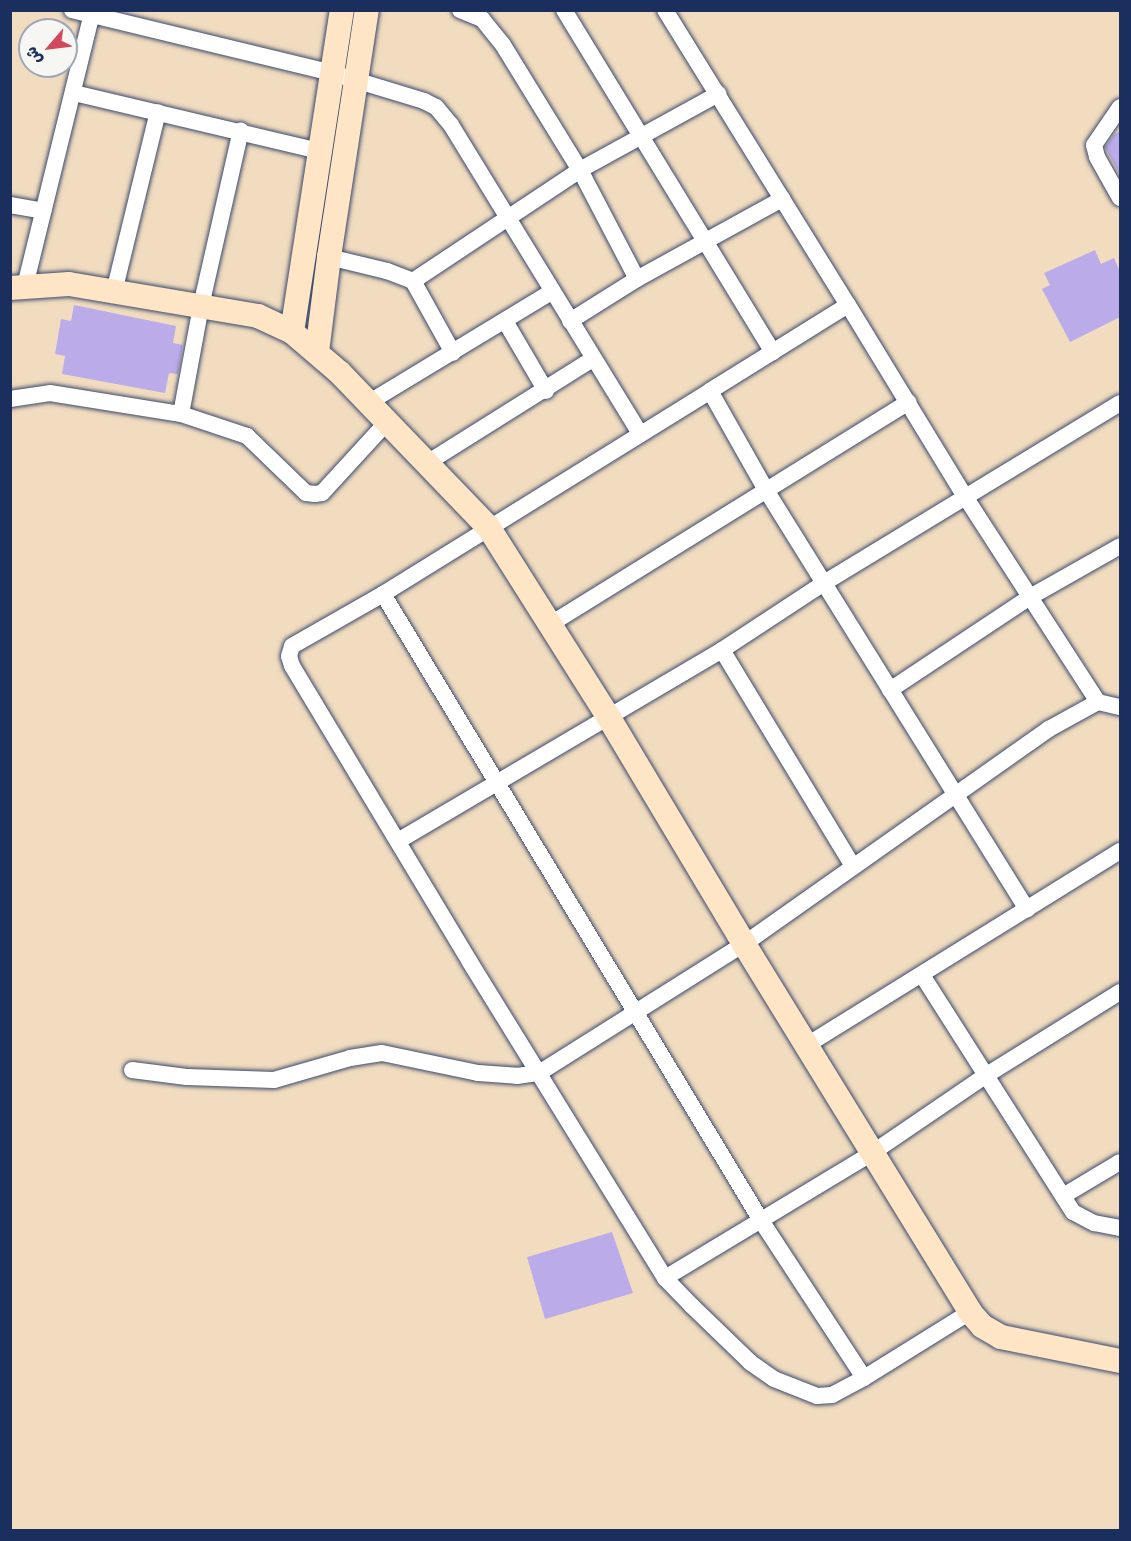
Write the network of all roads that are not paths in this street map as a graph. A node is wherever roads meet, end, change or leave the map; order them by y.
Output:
1 (72, 10) edge
2 (342, 10) edge
3 (367, 10) edge
4 (460, 10) edge
5 (564, 10) edge
6 (665, 10) edge
7 (93, 13) edge
8 (332, 73) junction
9 (357, 81) junction
10 (74, 93) junction
11 (718, 94) junction
12 (1120, 107) edge
13 (158, 112) junction
14 (241, 130) junction
15 (640, 139) junction
16 (320, 151) junction
17 (580, 170) junction
18 (1120, 198) edge
19 (782, 199) junction
20 (10, 205) edge
21 (43, 211) junction
22 (509, 218) junction
23 (704, 242) junction
24 (329, 257) junction
25 (637, 279) junction
26 (413, 281) junction
27 (18, 287) edge
28 (114, 292) junction
29 (551, 292) junction
30 (848, 305) junction
31 (201, 306) junction
32 (505, 321) junction
33 (570, 321) junction
34 (292, 332) junction
35 (317, 352) junction
36 (773, 352) junction
37 (453, 353) junction
38 (593, 359) junction
39 (546, 391) junction
40 (710, 391) junction
41 (10, 399) edge
42 (908, 402) junction
43 (368, 403) junction
44 (1120, 403) edge
45 (181, 414) junction
46 (387, 422) junction
47 (640, 434) junction
48 (427, 463) junction
49 (766, 490) junction
50 (966, 498) junction
51 (489, 528) junction
52 (1120, 546) edge
53 (824, 583) junction
54 (383, 594) junction
55 (1030, 597) junction
56 (549, 625) junction
57 (722, 650) junction
58 (890, 690) junction
59 (1098, 702) junction
60 (1120, 707) edge
61 (609, 718) junction
62 (497, 783) junction
63 (955, 794) junction
64 (398, 841) junction
65 (1120, 851) edge
66 (854, 866) junction
67 (1027, 909) junction
68 (744, 944) junction
69 (922, 975) junction
70 (1120, 992) edge
71 (637, 1012) junction
72 (807, 1045) junction
73 (132, 1070) dead end
74 (539, 1073) junction
75 (985, 1076) junction
76 (872, 1154) junction
77 (1120, 1162) edge
78 (1063, 1196) junction
79 (762, 1222) junction
80 (1120, 1228) edge
81 (665, 1278) junction
82 (970, 1312) junction
83 (1120, 1361) edge
84 (864, 1378) junction

1 - 7 street
2 - 8 main road
3 - 9 main road
4 - 17 street
5 - 15 street
6 - 11 street
7 - 8 street
7 - 10 street
8 - 9 street
8 - 16 main road
9 - 22 street
9 - 24 main road
10 - 13 street
10 - 21 street
11 - 15 street
11 - 19 street
12 - 18 street
13 - 14 street
13 - 28 street
14 - 16 street
14 - 31 street
15 - 17 street
15 - 23 street
16 - 34 main road
17 - 22 street
17 - 25 street
19 - 23 street
19 - 30 street
20 - 21 street
21 - 27 street
22 - 26 street
22 - 29 street
23 - 25 street
23 - 36 street
24 - 26 street
24 - 35 main road
25 - 33 street
26 - 37 street
27 - 28 main road
28 - 31 main road
29 - 32 street
29 - 33 street
30 - 36 street
30 - 42 street
31 - 34 main road
31 - 45 street
32 - 37 street
32 - 39 street
33 - 38 street
34 - 35 main road
35 - 43 main road
36 - 40 street
37 - 43 street
38 - 39 street
38 - 47 street
39 - 48 street
40 - 47 street
40 - 49 street
41 - 45 street
42 - 49 street
42 - 50 street
43 - 46 main road
44 - 50 street
45 - 46 street
46 - 48 main road
47 - 51 street
48 - 51 main road
49 - 53 street
49 - 56 street
50 - 53 street
50 - 55 street
51 - 54 street
51 - 56 main road
52 - 55 street
53 - 57 street
53 - 58 street
54 - 62 street
54 - 64 street
55 - 58 street
55 - 59 street
56 - 61 main road
57 - 61 street
57 - 66 street
58 - 63 street
59 - 60 street
59 - 63 street
61 - 62 street
61 - 68 main road
62 - 64 street
62 - 71 street
63 - 66 street
63 - 67 street
64 - 74 street
65 - 67 street
66 - 68 street
67 - 69 street
68 - 71 street
68 - 72 main road
69 - 72 street
69 - 75 street
70 - 75 street
71 - 74 street
71 - 79 street
72 - 76 main road
73 - 74 street
74 - 81 street
75 - 76 street
75 - 78 street
76 - 79 street
76 - 82 main road
77 - 78 street
78 - 80 street
79 - 81 street
79 - 84 street
81 - 84 street
82 - 83 main road
82 - 84 street

